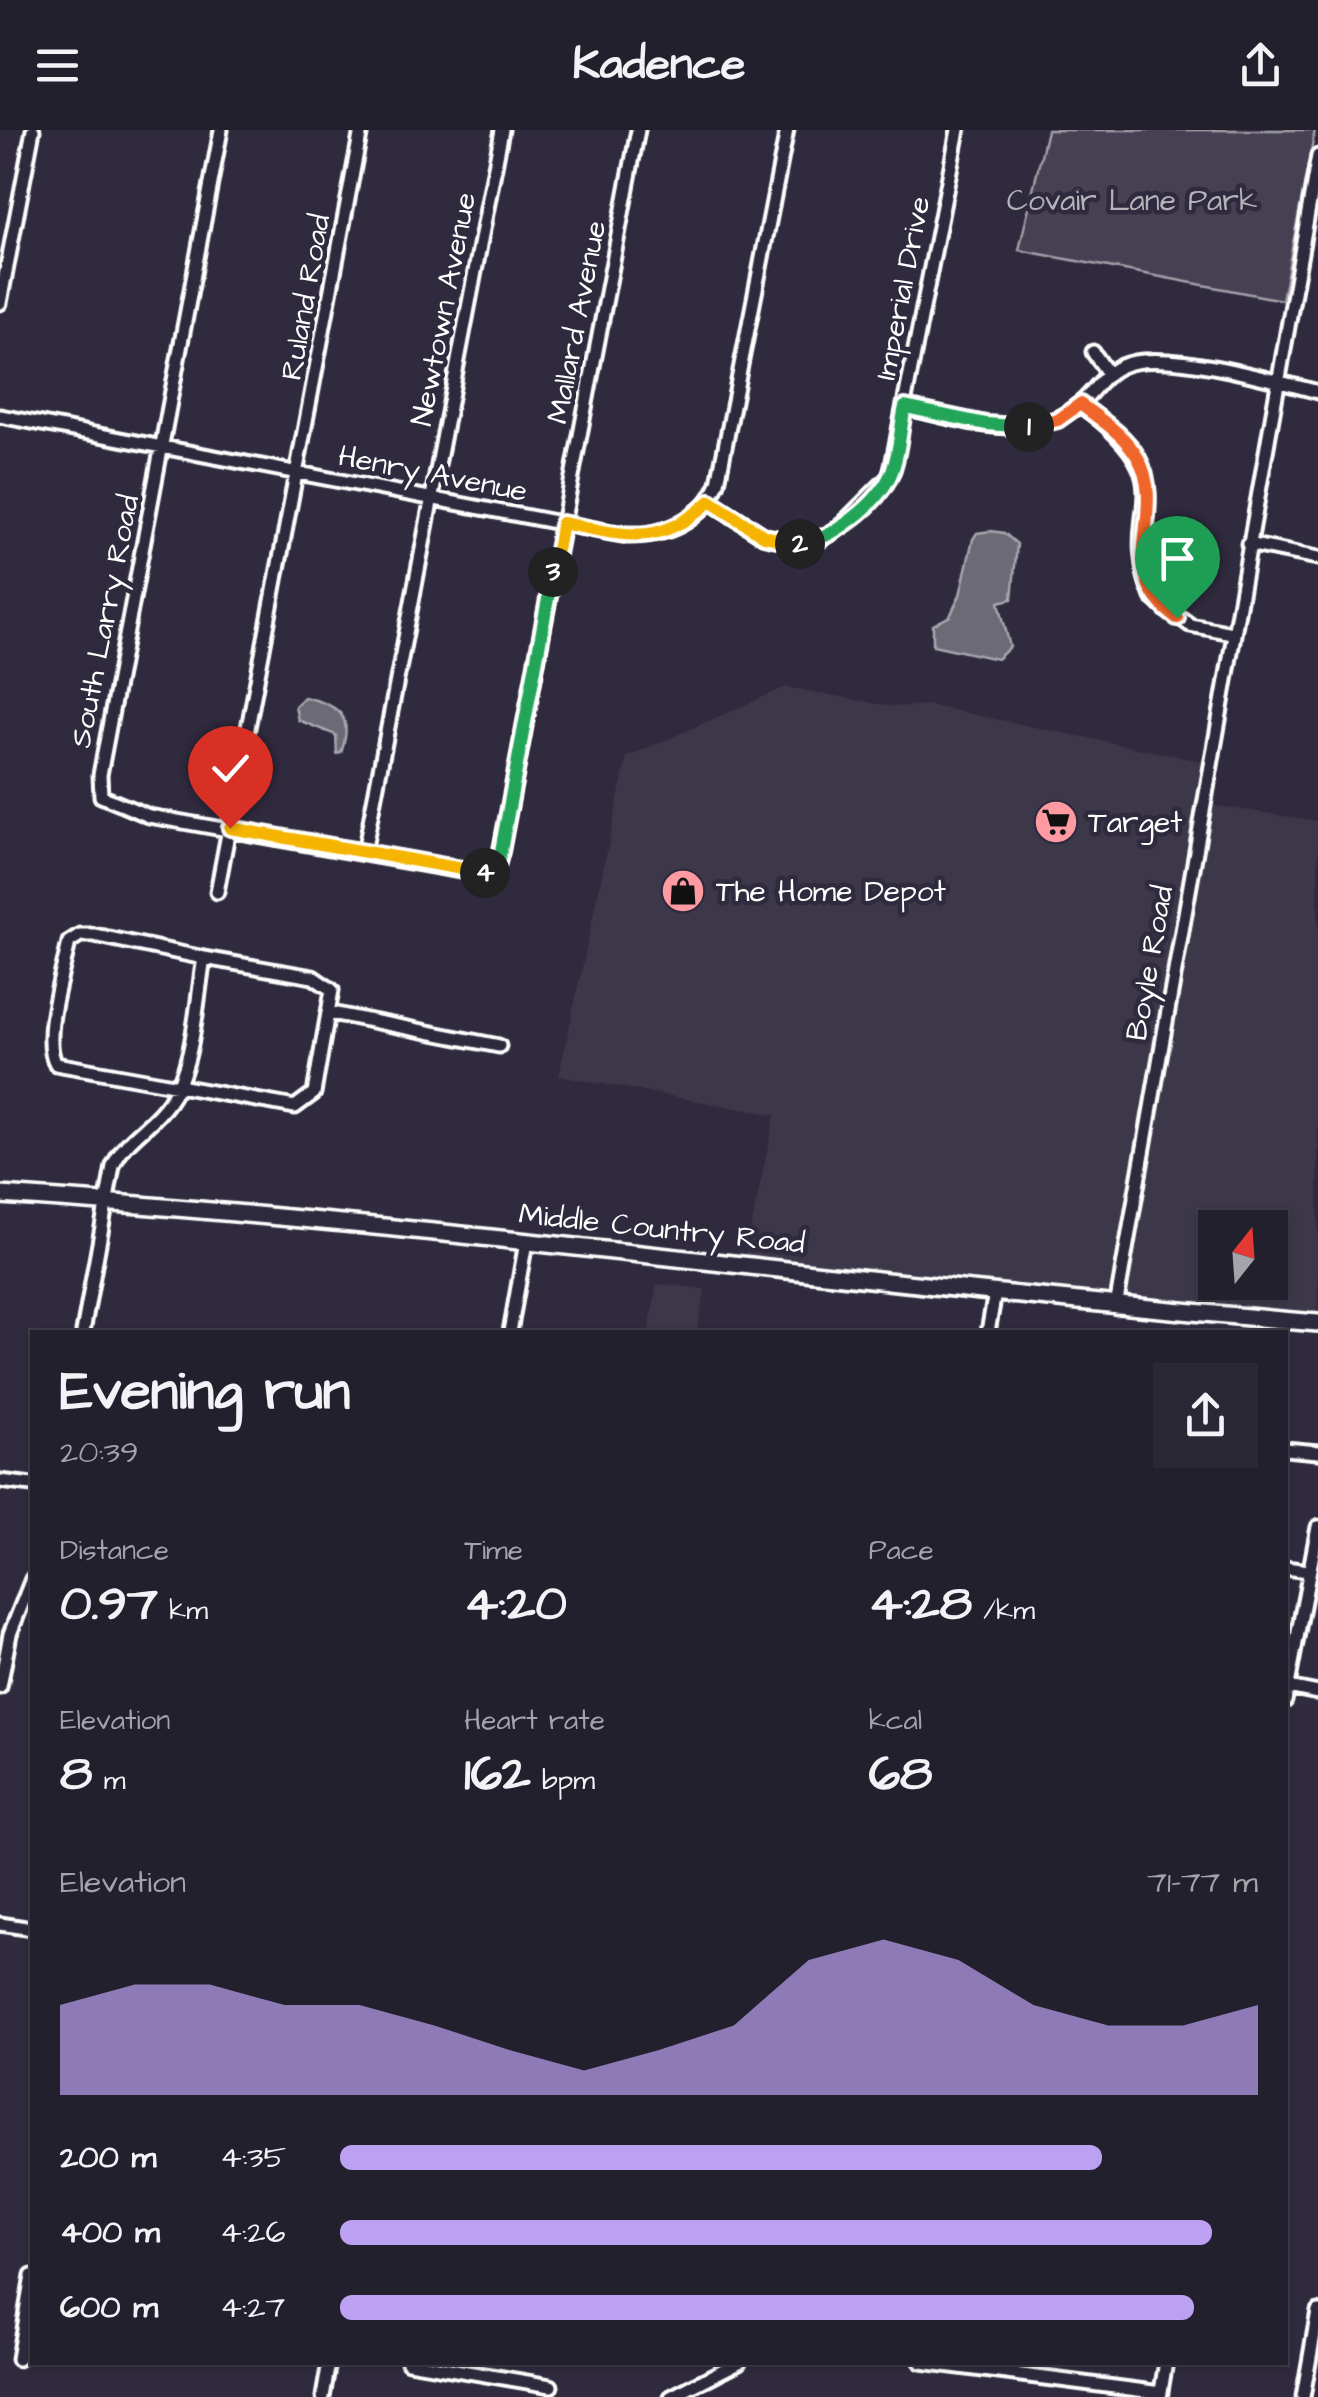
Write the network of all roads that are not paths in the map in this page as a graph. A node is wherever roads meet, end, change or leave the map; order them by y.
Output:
1 (32, 130) edge
2 (221, 130) edge
3 (361, 130) edge
4 (502, 130) edge
5 (638, 130) edge
6 (787, 130) edge
7 (958, 130) edge
8 (1318, 156) edge
9 (1304, 254) junction
10 (1318, 258) edge
11 (0, 303) edge
12 (1093, 352) dead end
13 (1107, 372) junction
14 (1280, 382) junction
15 (1318, 392) edge
16 (1080, 404) junction
17 (905, 407) junction
18 (0, 416) edge
19 (163, 448) junction
20 (298, 472) junction
21 (432, 498) junction
22 (710, 501) junction
23 (562, 523) junction
24 (1248, 544) junction
25 (1318, 558) edge
26 (1232, 633) junction
27 (230, 828) junction
28 (364, 852) junction
29 (217, 892) dead end
30 (204, 958) junction
31 (331, 1013) junction
32 (498, 1046) dead end
33 (181, 1083) junction
34 (0, 1194) edge
35 (105, 1204) junction
36 (526, 1242) junction
37 (995, 1293) junction
38 (1116, 1307) junction
39 (1318, 1323) edge
40 (84, 1330) edge
41 (510, 1330) edge
42 (988, 1330) edge
43 (1288, 1449) edge
44 (1318, 1452) edge
45 (0, 1481) edge
46 (30, 1485) edge
47 (1318, 1528) edge
48 (1288, 1568) edge
49 (1309, 1571) junction
50 (30, 1583) edge
51 (0, 1687) edge
52 (1288, 1687) joint
53 (1318, 1693) edge
54 (0, 1924) edge
55 (30, 1930) edge
56 (30, 2303) edge
57 (1318, 2311) edge
58 (18, 2359) dead end
59 (328, 2365) edge
60 (426, 2365) edge
61 (733, 2365) edge
62 (965, 2365) edge
63 (1165, 2365) edge
64 (994, 2367) edge
65 (551, 2386) dead end
66 (1160, 2395) edge
67 (323, 2397) edge
68 (671, 2397) edge
69 (1303, 2397) edge

1 - 11 street
2 - 19 street, South Larry Road
3 - 20 street, Ruland Road
4 - 21 street, Newtown Avenue
5 - 23 street, Mallard Avenue
6 - 22 street
7 - 17 street, Imperial Drive
8 - 9 street, Boyle Road
9 - 10 street
9 - 14 street, Boyle Road
12 - 13 street
13 - 14 street
13 - 16 street
14 - 15 street
14 - 24 street, Boyle Road
16 - 17 street
16 - 26 street
17 - 22 street, Imperial Drive
18 - 19 street, Henry Avenue
19 - 20 street, Henry Avenue
19 - 27 street, South Larry Road
20 - 21 street, Henry Avenue
20 - 27 street, Ruland Road
21 - 23 street, Henry Avenue
21 - 28 street, Newtown Avenue
22 - 23 street, Henry Avenue
23 - 28 street, Mallard Avenue
24 - 25 street
24 - 26 street, Boyle Road
26 - 38 street, Boyle Road
27 - 28 street
27 - 29 street, Ruland Road
30 - 31 street
30 - 33 street
30 - 33 street
31 - 32 street
31 - 33 street
33 - 35 street
34 - 35 main road, Middle Country Road
35 - 36 main road, Middle Country Road
35 - 40 street
36 - 37 main road, Middle Country Road
36 - 41 street
37 - 38 main road, Middle Country Road
37 - 42 street
38 - 39 main road, Middle Country Road
43 - 44 street
45 - 46 street
47 - 49 street
48 - 49 street
49 - 52 street
50 - 51 street
52 - 53 street
54 - 55 street
56 - 58 street
57 - 69 street
59 - 67 street
60 - 65 street
61 - 68 street
62 - 64 street
63 - 66 street
64 - 66 street

